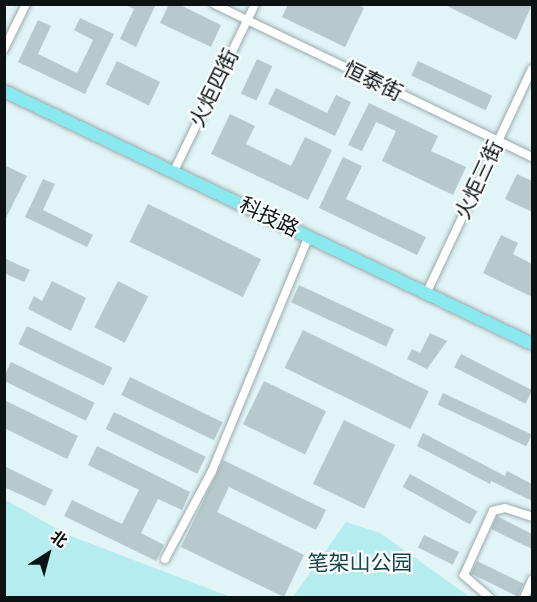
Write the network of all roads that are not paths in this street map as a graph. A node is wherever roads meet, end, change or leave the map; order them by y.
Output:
1 (26, 4) edge
2 (214, 4) edge
3 (255, 4) edge
4 (247, 20) junction
5 (4, 49) edge
6 (532, 69) edge
7 (4, 92) edge
8 (498, 140) junction
9 (532, 157) edge
10 (174, 171) junction
11 (309, 236) junction
12 (427, 292) junction
13 (532, 344) edge
14 (532, 517) edge
15 (165, 559) dead end
16 (532, 580) edge
17 (490, 597) edge
18 (524, 597) edge

1 - 5 street
2 - 4 street, 恒泰街
3 - 4 street, 火炬四街
4 - 8 street, 恒泰街
4 - 10 street, 火炬四街
6 - 8 street, 火炬三街
7 - 10 main road, 科技路
8 - 9 street, 恒泰街
8 - 12 street, 火炬三街
10 - 11 main road, 科技路
11 - 12 main road, 科技路
11 - 15 street
12 - 13 main road, 科技路
14 - 17 street
16 - 18 street

